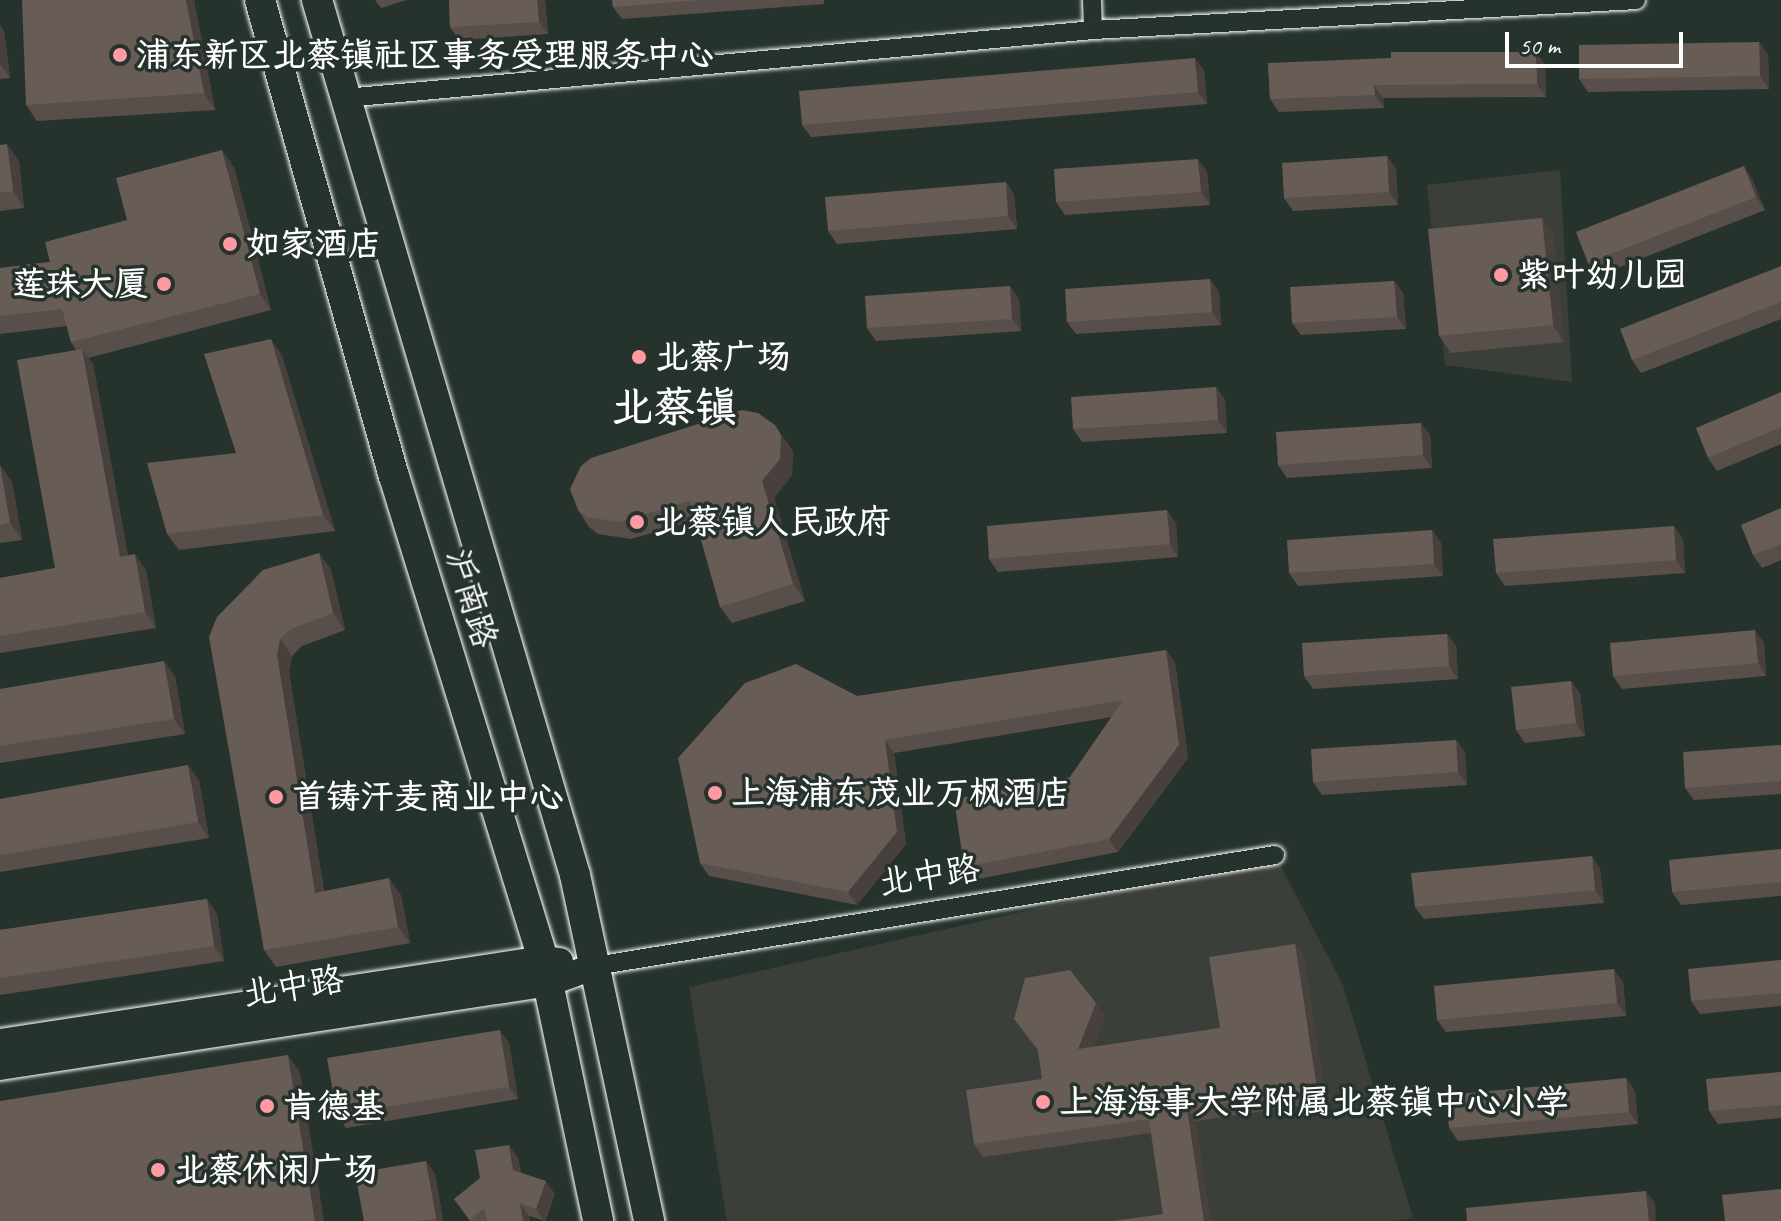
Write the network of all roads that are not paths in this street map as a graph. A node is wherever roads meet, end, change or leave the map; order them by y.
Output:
1 (260, 0) edge
2 (317, 0) edge
3 (1092, 0) edge
4 (1636, 0) edge
5 (1093, 30) junction
6 (345, 98) junction
7 (1275, 855) dead end
8 (595, 966) junction
9 (546, 971) junction
10 (0, 1042) edge
11 (0, 1067) edge
12 (598, 1221) edge
13 (649, 1221) edge

1 - 9 main road, 沪南路
2 - 6 main road, 沪南路
3 - 5 street
4 - 5 street
5 - 6 street
6 - 8 main road, 沪南路
7 - 8 street, 北中路
8 - 9 street, 北中路
8 - 13 main road, 沪南路
9 - 10 street, 北中路
9 - 11 street, 北中路
9 - 12 main road, 沪南路

